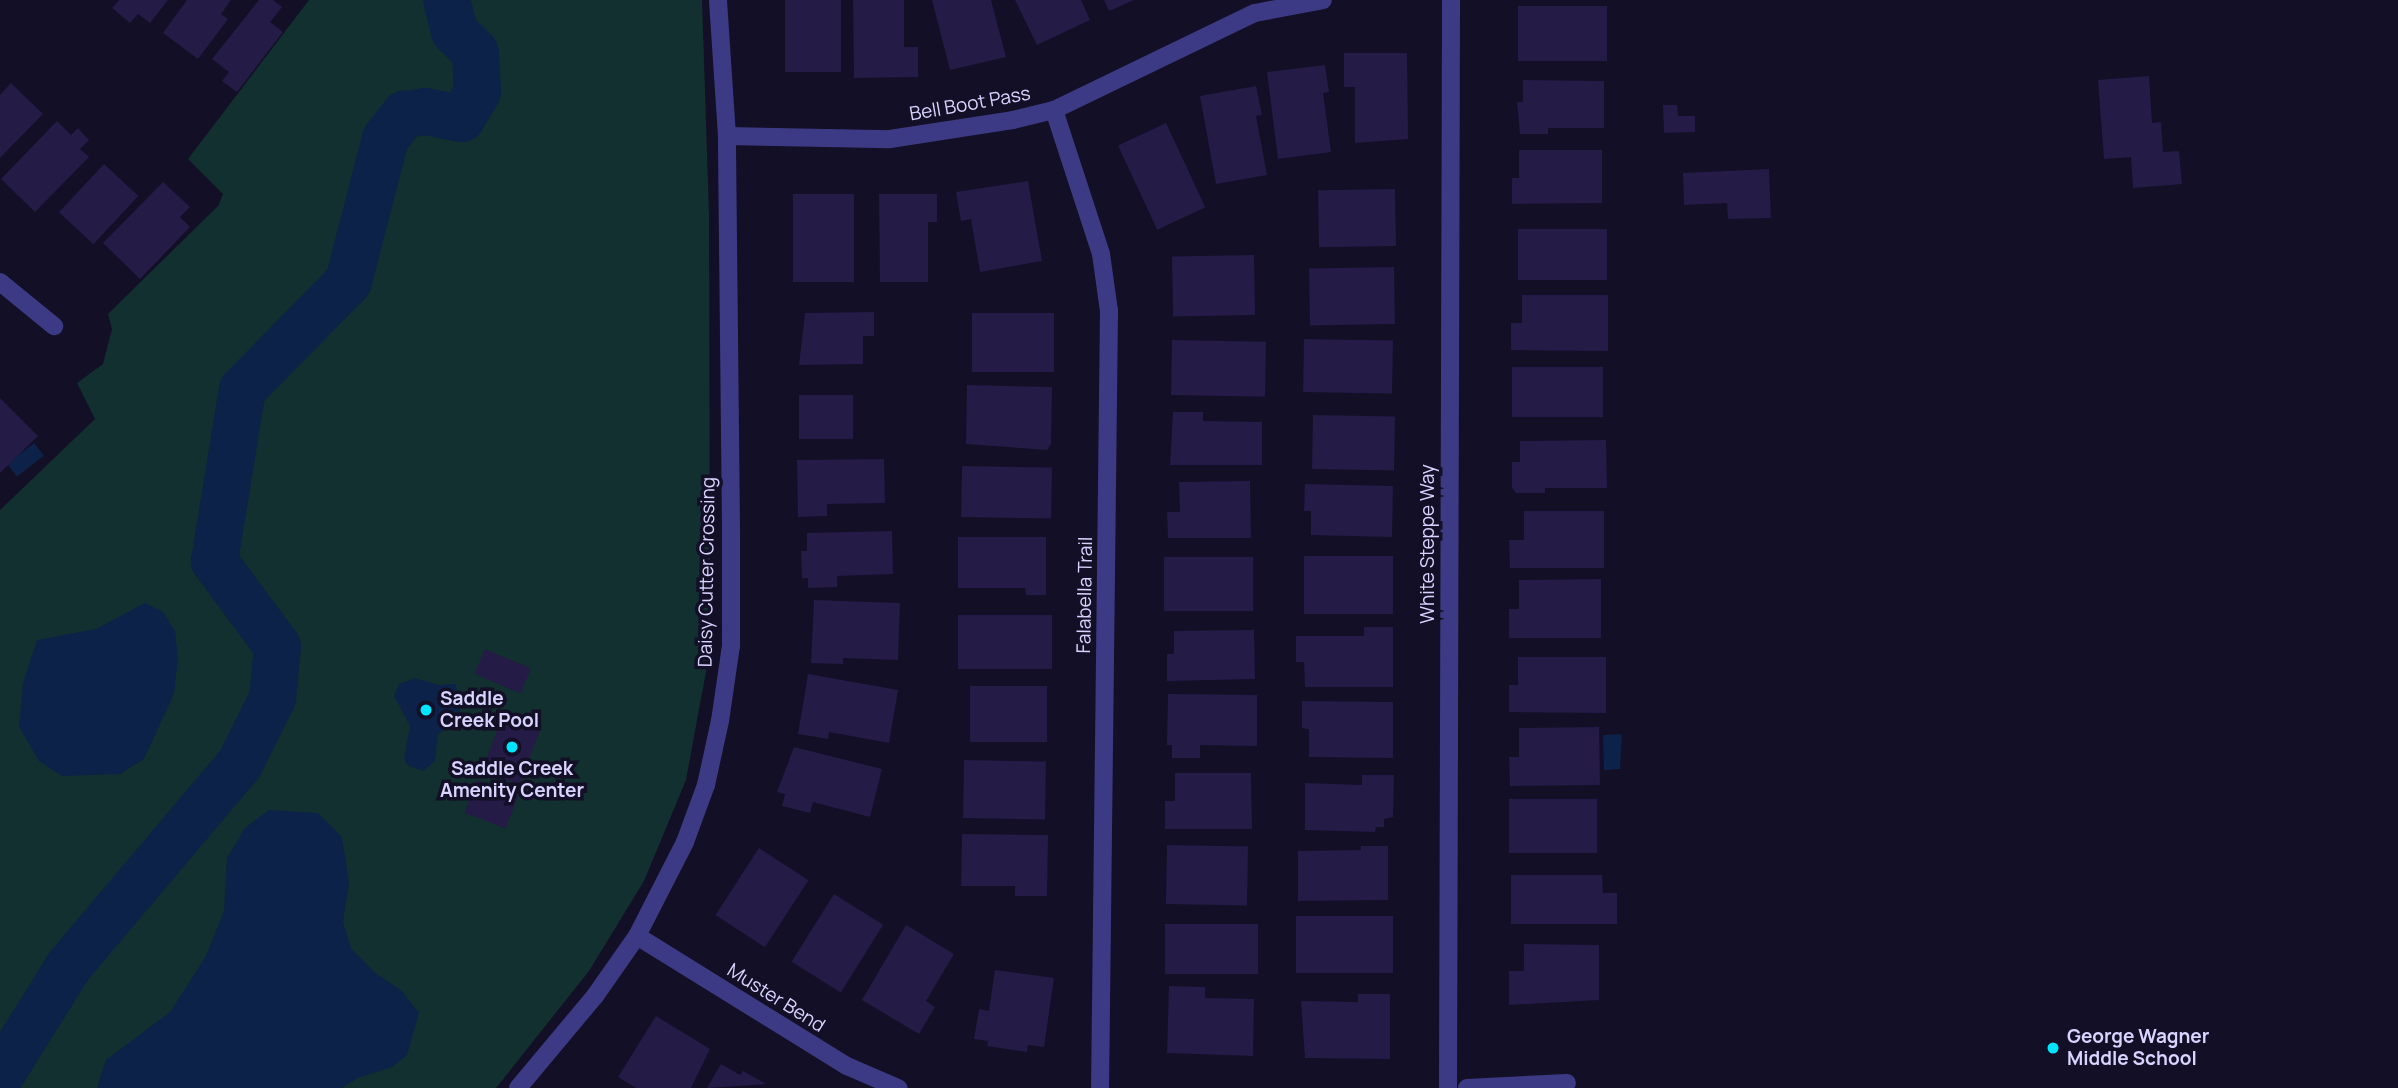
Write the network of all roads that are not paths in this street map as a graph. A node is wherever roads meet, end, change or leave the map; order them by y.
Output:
1 (718, 0) edge
2 (1323, 0) edge
3 (1451, 0) edge
4 (1054, 110) junction
5 (727, 136) junction
6 (0, 282) edge
7 (54, 326) dead end
8 (636, 936) junction
9 (1567, 1083) dead end
10 (519, 1088) edge
11 (898, 1088) edge
12 (1100, 1088) edge
13 (1448, 1088) edge
14 (1467, 1088) edge

1 - 5 street, Daisy Cutter Crossing
2 - 4 street, Bell Boot Pass
3 - 13 street, White Steppe Way
4 - 5 street, Bell Boot Pass
4 - 12 street, Falabella Trail
5 - 8 street, Daisy Cutter Crossing
6 - 7 street
8 - 10 street, Daisy Cutter Crossing
8 - 11 street, Muster Bend
9 - 14 street

